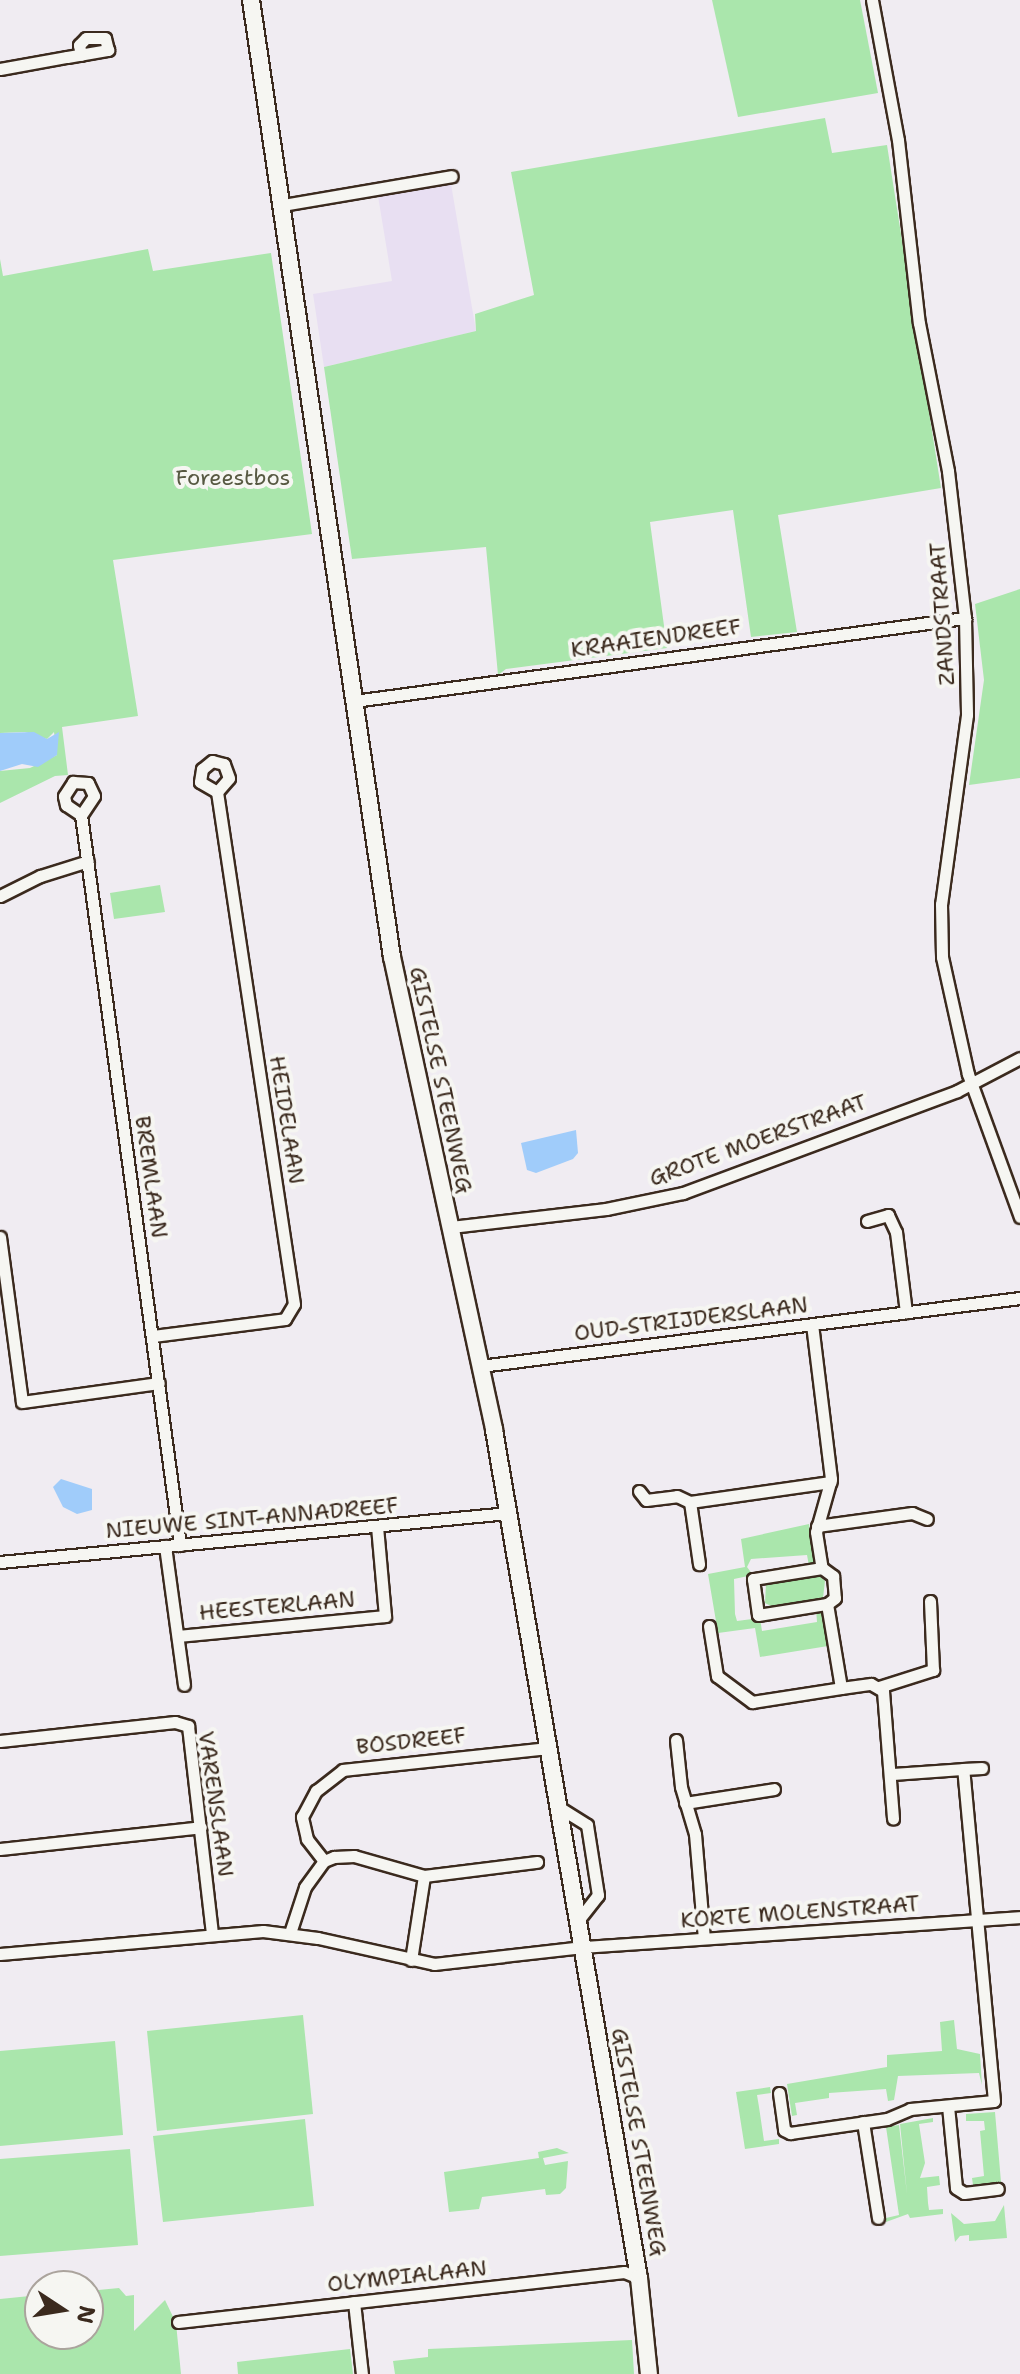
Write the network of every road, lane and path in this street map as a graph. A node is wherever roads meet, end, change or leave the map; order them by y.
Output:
1 (251, 0) edge
2 (872, 0) edge
3 (81, 55) dead end
4 (0, 69) edge
5 (452, 176) dead end
6 (283, 205) junction
7 (965, 618) junction
8 (354, 701) junction
9 (217, 792) dead end
10 (81, 815) dead end
11 (88, 861) junction
12 (0, 896) edge
13 (1020, 1058) edge
14 (971, 1085) junction
15 (1020, 1217) edge
16 (867, 1221) dead end
17 (451, 1227) junction
18 (0, 1237) edge
19 (1020, 1298) edge
20 (906, 1312) junction
21 (812, 1324) junction
22 (153, 1336) junction
23 (480, 1366) junction
24 (159, 1383) junction
25 (831, 1482) junction
26 (639, 1491) dead end
27 (690, 1502) junction
28 (508, 1513) junction
29 (927, 1519) dead end
30 (377, 1526) junction
31 (817, 1526) junction
32 (180, 1545) junction
33 (165, 1546) junction
34 (0, 1562) edge
35 (699, 1564) dead end
36 (822, 1568) junction
37 (930, 1601) dead end
38 (827, 1604) junction
39 (709, 1626) dead end
40 (178, 1636) junction
41 (184, 1685) dead end
42 (879, 1687) junction
43 (841, 1688) junction
44 (676, 1740) dead end
45 (0, 1741) edge
46 (550, 1748) junction
47 (982, 1768) dead end
48 (963, 1769) junction
49 (891, 1774) junction
50 (774, 1789) dead end
51 (685, 1803) junction
52 (560, 1808) junction
53 (893, 1819) dead end
54 (201, 1827) junction
55 (0, 1849) edge
56 (324, 1861) junction
57 (537, 1862) dead end
58 (424, 1876) junction
59 (1020, 1917) edge
60 (579, 1919) junction
61 (976, 1920) junction
62 (212, 1932) junction
63 (290, 1933) junction
64 (704, 1938) junction
65 (583, 1947) junction
66 (0, 1954) edge
67 (411, 1960) junction
68 (779, 2093) dead end
69 (948, 2106) junction
70 (863, 2122) junction
71 (998, 2189) dead end
72 (878, 2218) dead end
73 (639, 2278) junction
74 (354, 2302) junction
75 (178, 2322) dead end
76 (362, 2374) edge
77 (649, 2374) edge

1 - 6 main road, GISTELSE STEENWEG
2 - 7 street, ZANDSTRAAT
3 - 4 street
5 - 6 street
6 - 8 main road, GISTELSE STEENWEG
7 - 8 street, KRAAIENDREEF
7 - 14 street, ZANDSTRAAT
8 - 17 main road, GISTELSE STEENWEG
9 - 22 street, HEIDELAAN
10 - 11 street, BREMLAAN
11 - 12 street
11 - 22 street, BREMLAAN
13 - 14 street, GROTE MOERSTRAAT
14 - 15 street, ZANDSTRAAT
14 - 17 street, GROTE MOERSTRAAT
16 - 20 street
17 - 23 main road, GISTELSE STEENWEG
18 - 24 street
19 - 20 street, OUD-STRIJDERSLAAN
20 - 21 street, OUD-STRIJDERSLAAN
21 - 23 street, OUD-STRIJDERSLAAN
21 - 25 street
22 - 24 street, BREMLAAN
23 - 28 main road, GISTELSE STEENWEG
24 - 32 street, BREMLAAN
25 - 27 street
25 - 31 street
26 - 27 street
27 - 35 street
28 - 30 street, NIEUWE SINT-ANNADREEF
28 - 46 main road, GISTELSE STEENWEG
29 - 31 street
30 - 32 street, NIEUWE SINT-ANNADREEF
30 - 40 street, HEESTERLAAN
31 - 36 street
32 - 33 street, NIEUWE SINT-ANNADREEF
33 - 34 street, NIEUWE SINT-ANNADREEF
33 - 40 street, HEESTERLAAN
36 - 38 street
36 - 38 street
37 - 42 street
38 - 43 street
39 - 43 street
40 - 41 street, HEESTERLAAN
42 - 43 street
42 - 49 street
44 - 51 street
45 - 54 street, VARENSLAAN
46 - 52 main road, GISTELSE STEENWEG
46 - 56 street, BOSDREEF
47 - 48 street
48 - 49 street
48 - 61 street
49 - 53 street
50 - 51 street
51 - 64 street
52 - 60 main road, GISTELSE STEENWEG
52 - 60 street
54 - 55 street
54 - 62 street, VARENSLAAN
56 - 58 street
56 - 63 street
57 - 58 street
58 - 67 street
59 - 61 street, KORTE MOLENSTRAAT
60 - 65 main road, GISTELSE STEENWEG
61 - 64 street, KORTE MOLENSTRAAT
61 - 69 street
62 - 63 street, KORTE MOLENSTRAAT
62 - 66 street, KORTE MOLENSTRAAT
63 - 67 street, KORTE MOLENSTRAAT
64 - 65 street, KORTE MOLENSTRAAT
65 - 67 street, KORTE MOLENSTRAAT
65 - 73 main road, GISTELSE STEENWEG
68 - 70 street
69 - 70 street
69 - 71 street
70 - 72 street
73 - 74 street, OLYMPIALAAN
73 - 77 main road, GISTELSE STEENWEG
74 - 75 street, OLYMPIALAAN
74 - 76 street

